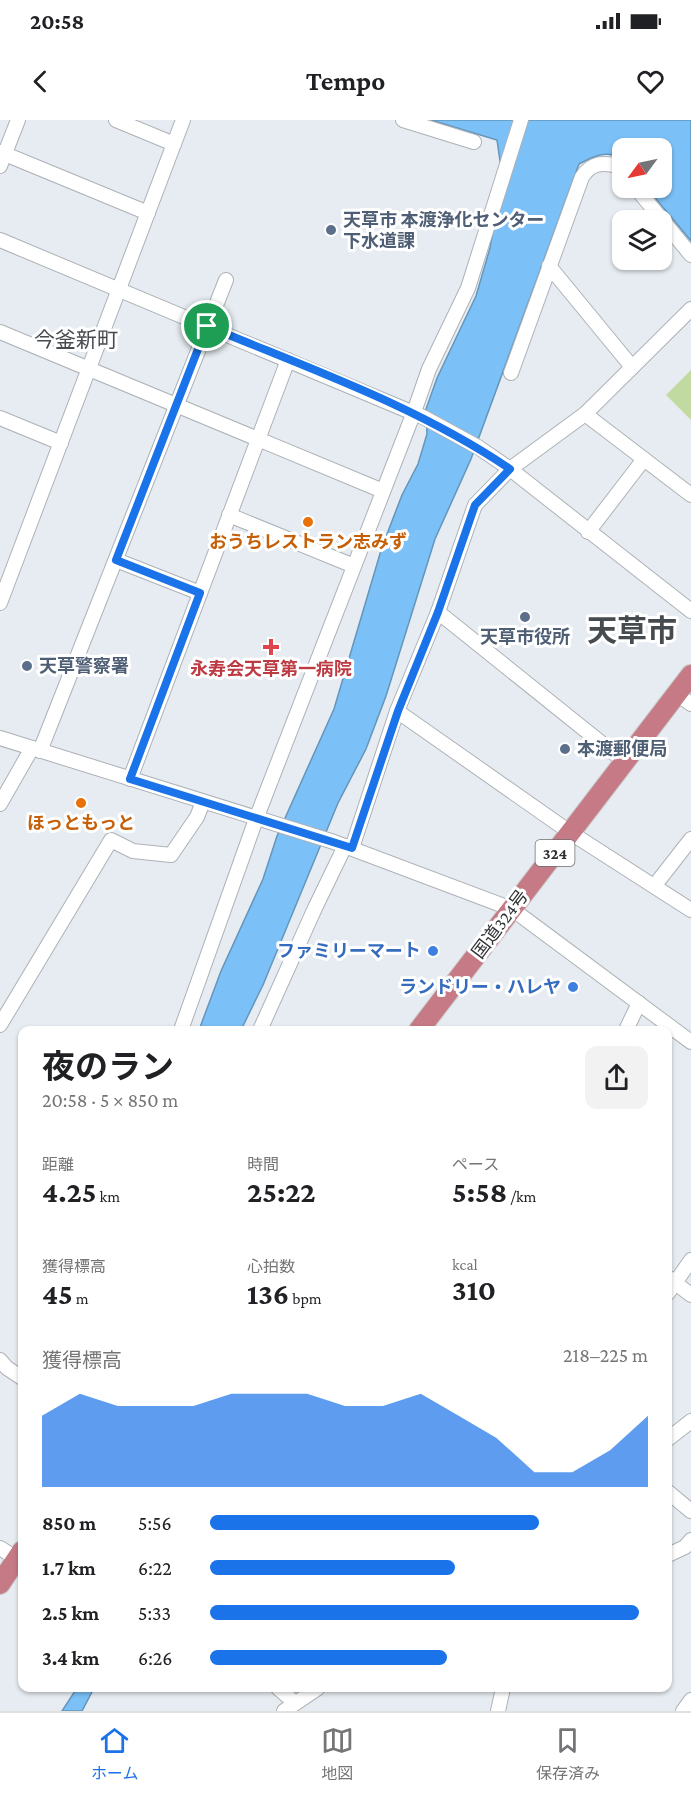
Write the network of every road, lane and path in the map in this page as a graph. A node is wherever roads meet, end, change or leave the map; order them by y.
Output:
1 (18, 120) edge
2 (116, 120) edge
3 (183, 120) edge
4 (402, 120) edge
5 (521, 120) edge
6 (474, 142) dead end
7 (174, 144) junction
8 (2, 157) edge
9 (612, 165) edge
10 (644, 198) edge
11 (148, 213) junction
12 (0, 240) edge
13 (691, 255) edge
14 (549, 266) junction
15 (226, 280) dead end
16 (119, 289) junction
17 (691, 309) edge
18 (207, 326) junction
19 (0, 332) edge
20 (288, 360) junction
21 (632, 367) junction
22 (88, 369) junction
23 (511, 373) dead end
24 (176, 405) junction
25 (418, 414) junction
26 (585, 414) junction
27 (0, 418) edge
28 (258, 439) junction
29 (61, 442) junction
30 (644, 459) junction
31 (510, 469) junction
32 (383, 491) junction
33 (691, 495) edge
34 (229, 515) junction
35 (588, 532) junction
36 (116, 560) junction
37 (354, 566) junction
38 (200, 593) junction
39 (0, 603) edge
40 (691, 611) edge
41 (438, 612) junction
42 (691, 675) edge
43 (684, 699) edge
44 (398, 711) junction
45 (0, 738) edge
46 (36, 749) junction
47 (625, 762) junction
48 (130, 779) junction
49 (203, 802) junction
50 (0, 804) edge
51 (256, 819) junction
52 (571, 833) junction
53 (691, 839) edge
54 (344, 845) junction
55 (655, 885) junction
56 (512, 909) junction
57 (691, 910) edge
58 (639, 1004) junction
59 (0, 1025) edge
60 (182, 1026) edge
61 (262, 1026) edge
62 (422, 1026) edge
63 (628, 1026) edge
64 (669, 1026) edge
65 (672, 1028) edge
66 (691, 1042) edge
67 (691, 1260) edge
68 (672, 1282) edge
69 (672, 1285) edge
70 (691, 1295) edge
71 (0, 1360) edge
72 (18, 1375) edge
73 (691, 1421) edge
74 (672, 1436) edge
75 (672, 1495) edge
76 (691, 1510) edge
77 (691, 1540) edge
78 (0, 1548) edge
79 (672, 1553) edge
80 (18, 1554) edge
81 (18, 1558) edge
82 (0, 1584) edge
83 (281, 1692) edge
84 (312, 1692) edge
85 (502, 1692) edge
86 (691, 1700) edge
87 (290, 1707) edge
88 (498, 1711) edge
89 (682, 1711) edge

1 - 8 street
2 - 7 street
3 - 7 street
4 - 6 street
5 - 25 street
7 - 11 street
8 - 11 street
9 - 14 street
10 - 13 street
11 - 16 street
12 - 16 street
14 - 21 street
14 - 23 street
15 - 18 street
16 - 18 street
16 - 22 street
17 - 21 street
18 - 20 street
18 - 24 street
19 - 22 street
20 - 25 street
20 - 28 street
21 - 26 street
22 - 24 street
22 - 29 street
24 - 28 street
24 - 36 street
25 - 31 street
25 - 32 street
26 - 30 street
26 - 31 street
27 - 29 street
28 - 32 street
28 - 34 street
29 - 39 street
30 - 33 street
30 - 35 street
31 - 35 street
31 - 41 street
32 - 37 street
34 - 37 street
34 - 38 street
35 - 40 street
36 - 38 street
36 - 46 street
37 - 51 street
38 - 48 street
41 - 44 street
41 - 47 street
42 - 43 highway, 国道324号 / 324
43 - 47 highway, 国道324号 / 324
44 - 52 street
44 - 54 street
45 - 46 street
46 - 48 street
46 - 50 street
47 - 52 highway, 国道324号 / 324
48 - 49 street
49 - 51 street
49 - 59 street
51 - 54 street
51 - 60 street
52 - 55 street
52 - 56 highway, 国道324号 / 324
53 - 55 street
54 - 56 street
54 - 61 street
55 - 57 street
56 - 58 street
56 - 62 highway, 国道324号 / 324
58 - 63 street
58 - 64 street
65 - 66 street
67 - 68 street
69 - 70 street
71 - 72 street
73 - 74 street
75 - 76 street
77 - 79 street
78 - 80 street
81 - 82 highway
83 - 87 street
84 - 87 street
85 - 88 street
86 - 89 street

